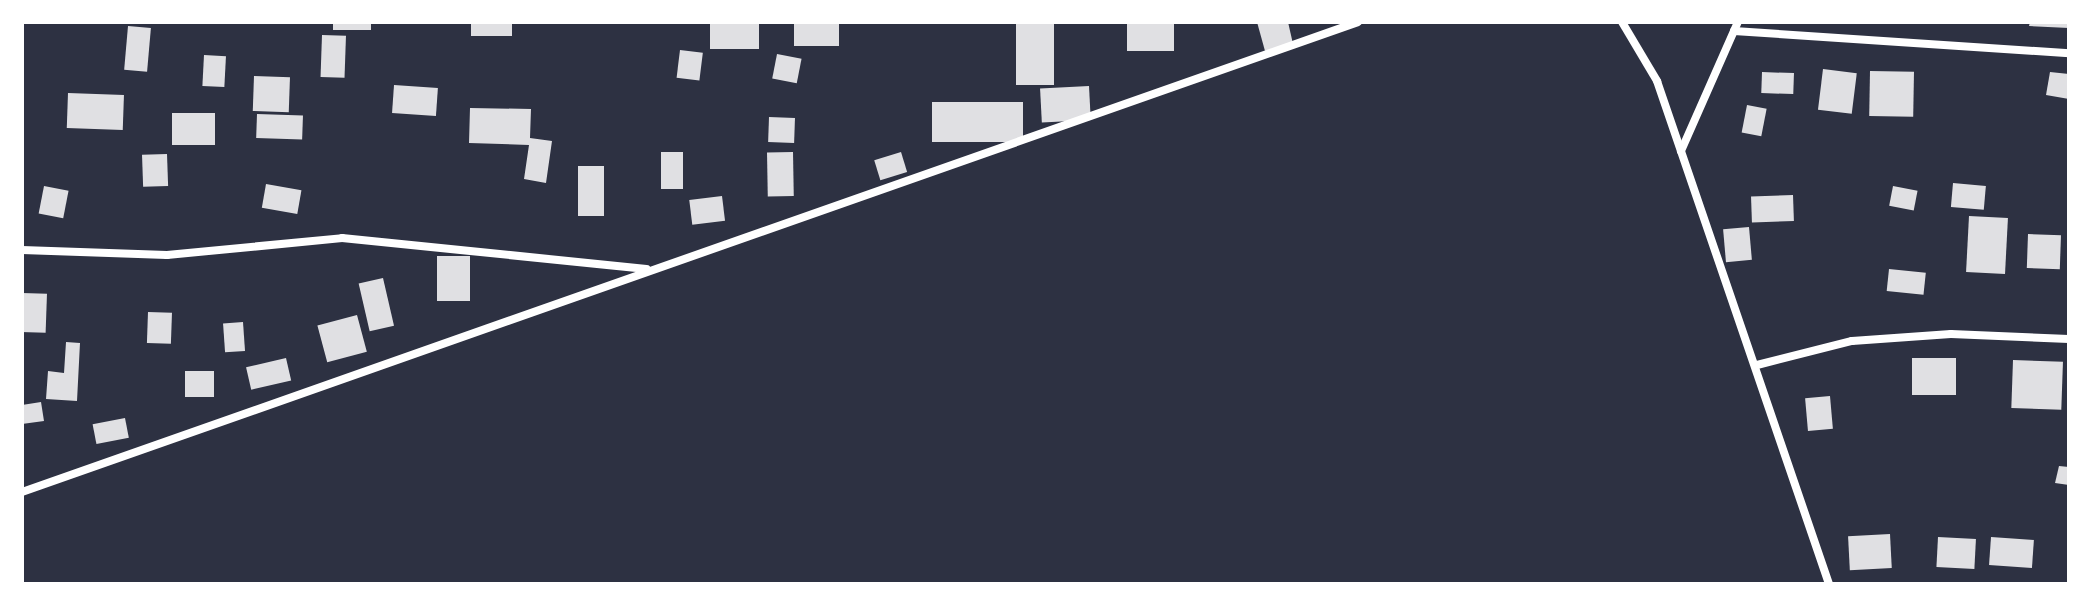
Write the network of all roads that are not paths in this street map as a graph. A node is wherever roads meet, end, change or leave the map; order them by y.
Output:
1 (1358, 22) edge
2 (1622, 22) edge
3 (1736, 26) edge
4 (2069, 53) edge
5 (1681, 152) junction
6 (22, 250) edge
7 (651, 269) junction
8 (2069, 339) edge
9 (1757, 365) junction
10 (22, 492) edge
11 (1829, 584) edge

1 - 7 street
2 - 5 street
3 - 4 street
3 - 5 street
5 - 9 street
6 - 7 street
7 - 10 street
8 - 9 street
9 - 11 street

